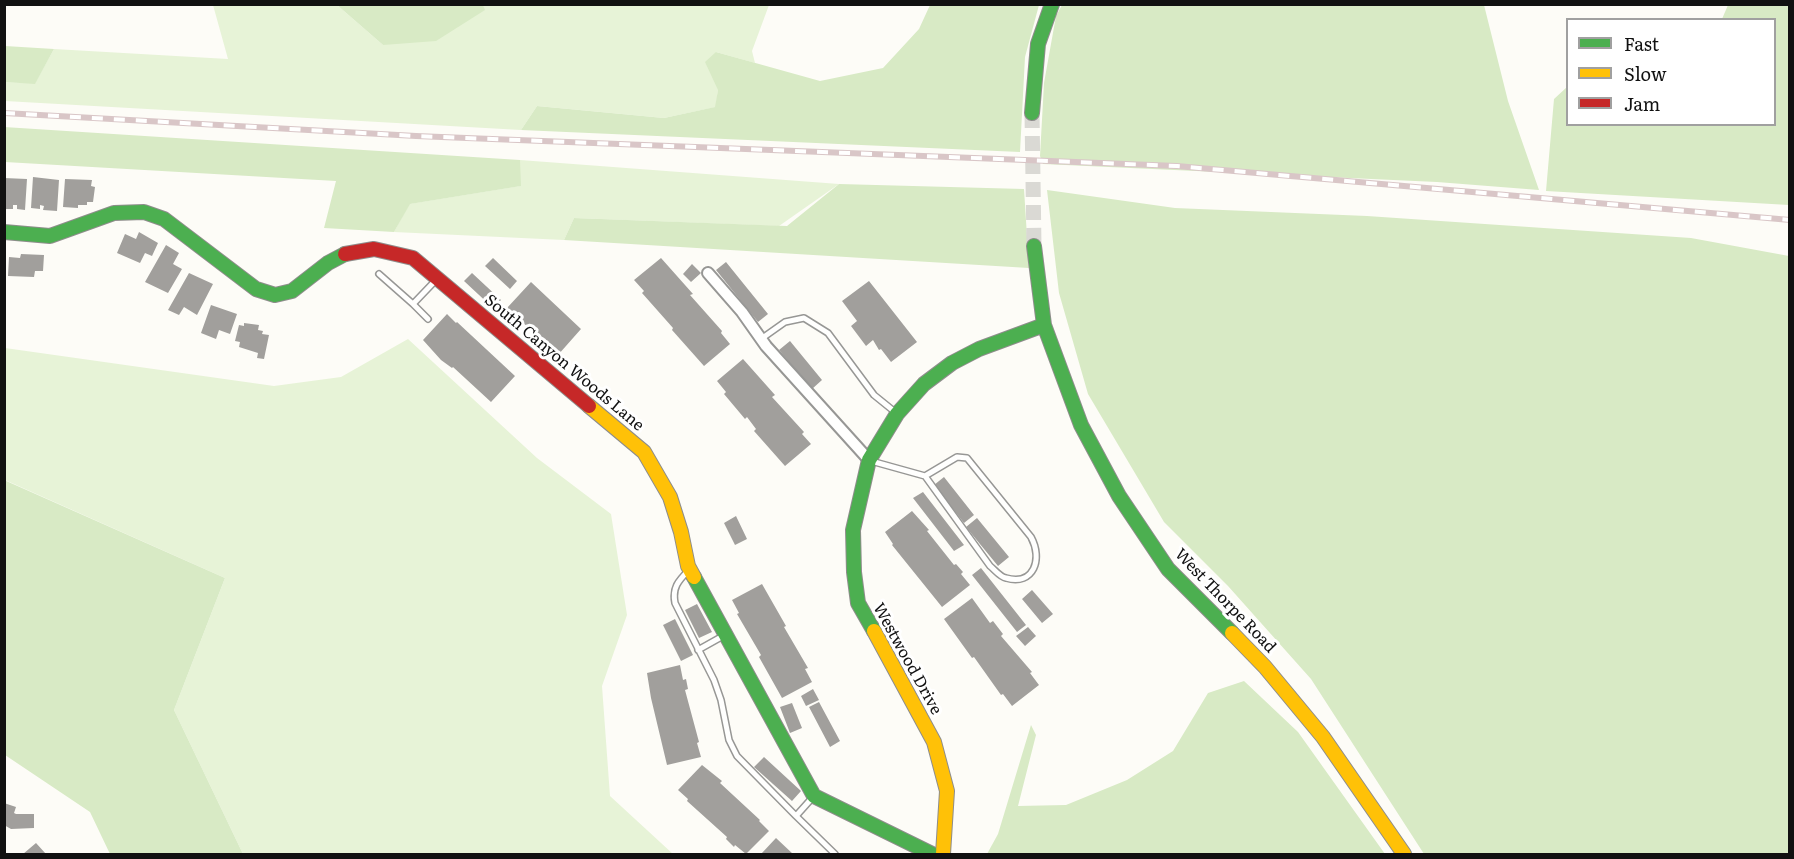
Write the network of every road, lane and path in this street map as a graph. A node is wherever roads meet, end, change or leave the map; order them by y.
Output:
1 (1052, 4) edge
2 (1032, 112) tunnel mouth
3 (4, 232) edge
4 (1034, 246) tunnel mouth
5 (708, 273) dead end
6 (379, 274) dead end
7 (437, 279) junction
8 (412, 304) junction
9 (428, 319) dead end
10 (1044, 325) junction
11 (761, 339) junction
12 (897, 414) junction
13 (869, 460) junction
14 (924, 476) junction
15 (690, 570) junction
16 (725, 635) junction
17 (699, 650) junction
18 (814, 796) junction
19 (796, 816) junction
20 (835, 855) edge
21 (932, 855) edge
22 (944, 855) edge
23 (1404, 855) edge

1 - 2 street
3 - 7 street, South Canyon Woods Lane
4 - 10 street, West Thorpe Road
5 - 11 street
6 - 8 lane
7 - 8 lane
7 - 15 street, South Canyon Woods Lane
8 - 9 lane
10 - 12 street, Westwood Drive
10 - 23 street, West Thorpe Road
11 - 12 lane
11 - 13 street
12 - 13 street, Westwood Drive
13 - 14 lane
13 - 22 street, Westwood Drive
14 - 14 lane
15 - 16 street, South Canyon Woods Lane
15 - 17 lane
16 - 17 lane
16 - 18 street, South Canyon Woods Lane
17 - 19 lane
18 - 19 lane
18 - 21 street
19 - 20 lane

